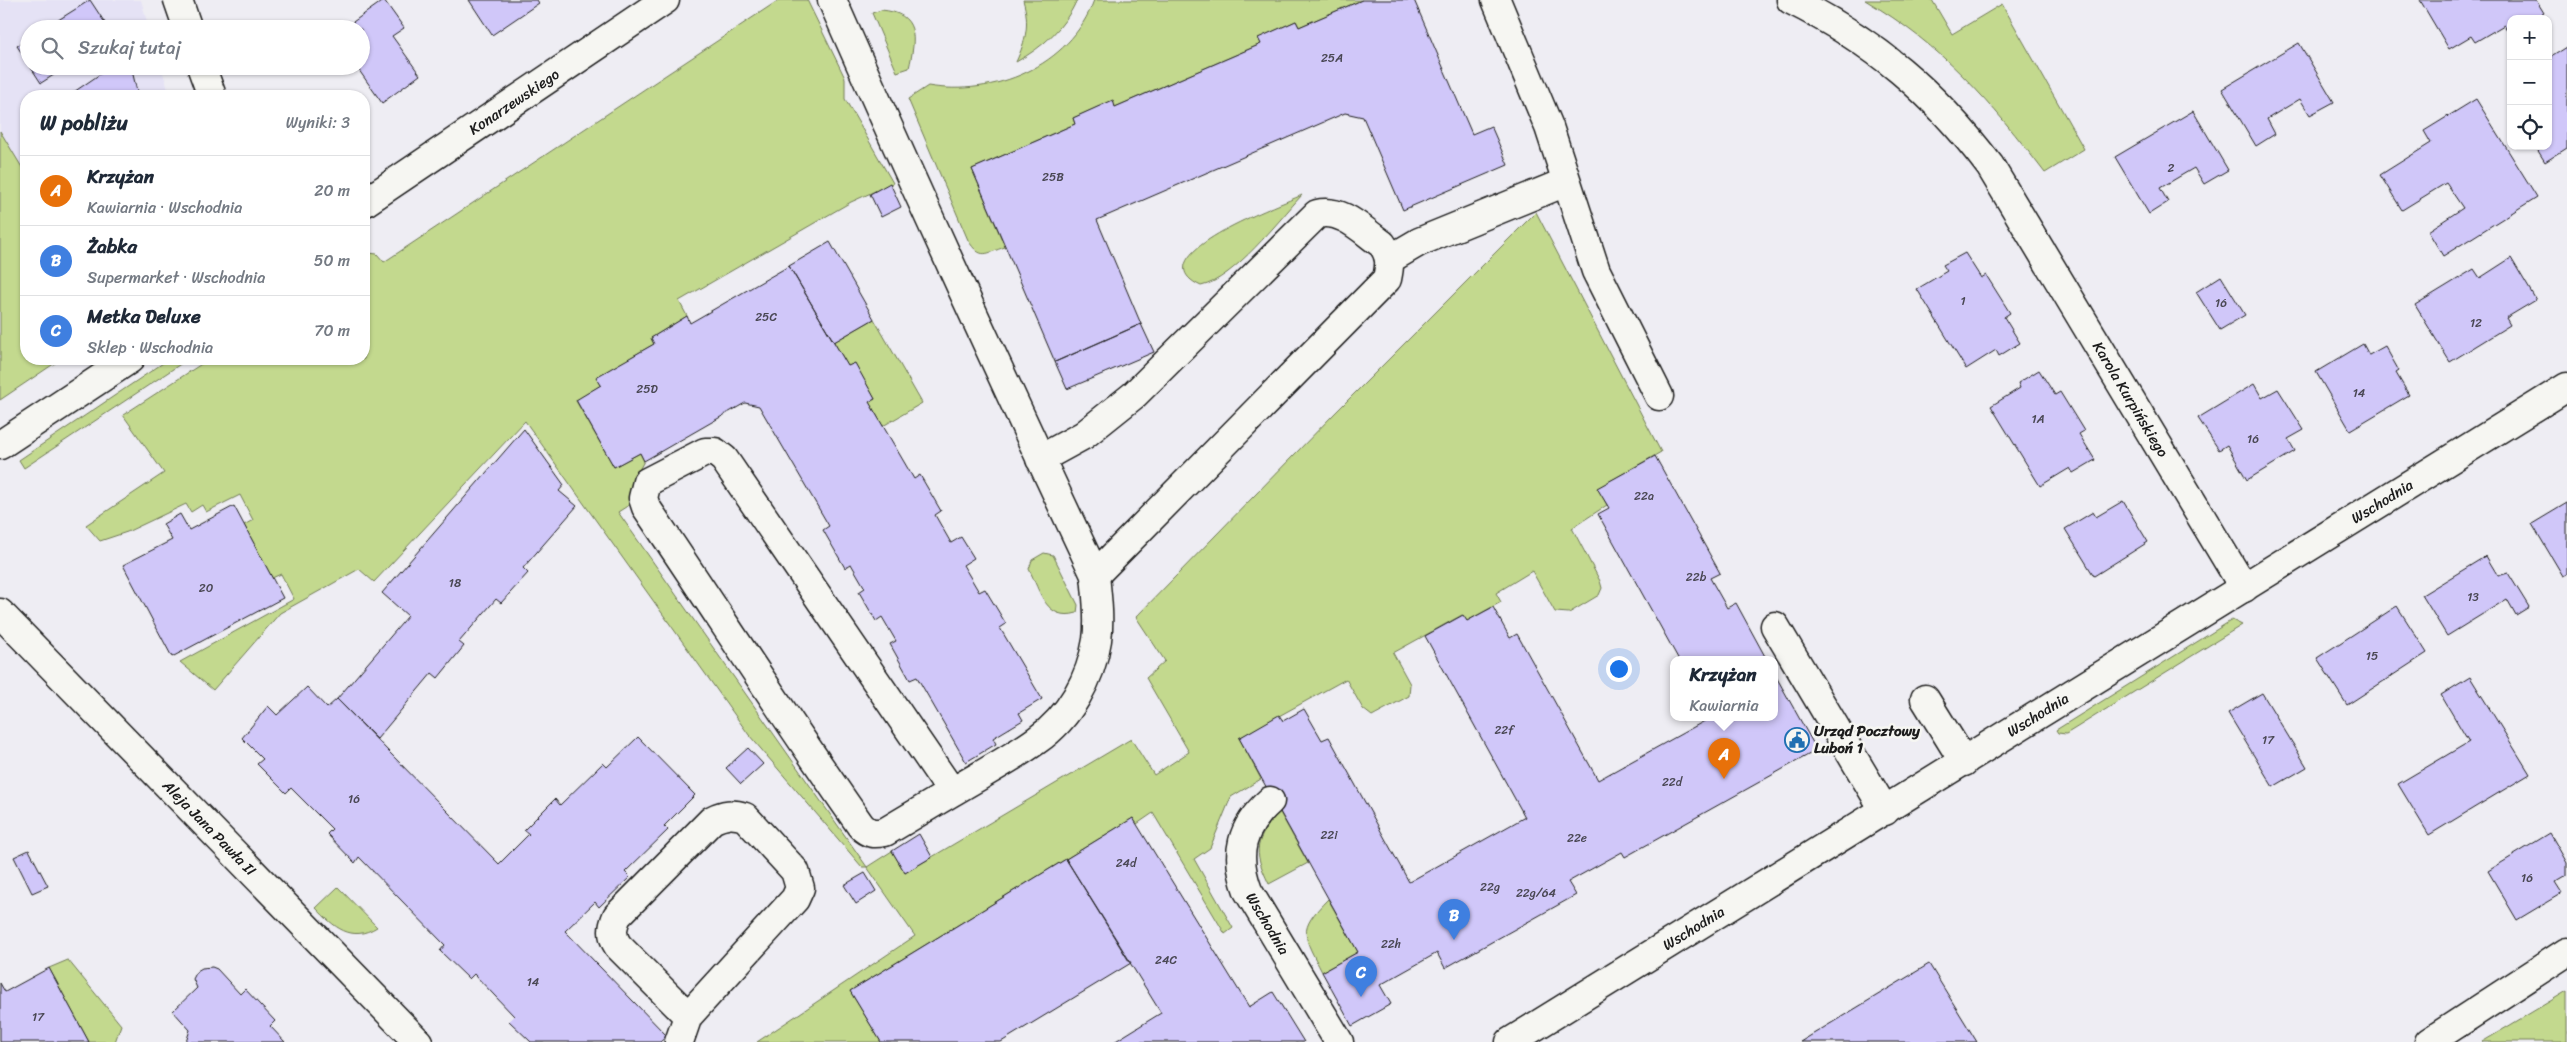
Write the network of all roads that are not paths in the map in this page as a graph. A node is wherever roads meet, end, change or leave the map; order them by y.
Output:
1 (178, 0) edge
2 (665, 0) edge
3 (832, 0) edge
4 (1496, 0) edge
5 (1791, 0) edge
6 (185, 20) edge
7 (204, 75) edge
8 (210, 90) edge
9 (1566, 182) junction
10 (370, 199) edge
11 (1390, 259) junction
12 (121, 365) edge
13 (2567, 387) edge
14 (1659, 396) dead end
15 (0, 446) edge
16 (1040, 460) junction
17 (1095, 575) junction
18 (2244, 588) junction
19 (0, 613) edge
20 (1775, 626) dead end
21 (1924, 699) dead end
22 (1964, 762) junction
23 (952, 792) junction
24 (1270, 801) dead end
25 (1885, 811) junction
26 (2567, 952) edge
27 (688, 1016) junction
28 (418, 1042) edge
29 (679, 1042) edge
30 (1339, 1042) edge
31 (1510, 1042) edge
32 (2429, 1042) edge

1 - 6 street
2 - 10 street, Konarzewskiego
3 - 16 street
4 - 9 street
5 - 18 street, Karola Kurpińskiego
7 - 8 street
9 - 11 street
9 - 14 street
11 - 16 street
11 - 17 street
12 - 15 street
13 - 18 street, Wschodnia
16 - 17 street
17 - 23 street
18 - 22 street, Wschodnia
19 - 28 street, Aleja Jana Pawła II
20 - 25 street
21 - 22 street
22 - 25 street, Wschodnia
23 - 23 street
24 - 30 street, Wschodnia
25 - 31 street, Wschodnia
26 - 32 street
27 - 27 street
27 - 29 street

